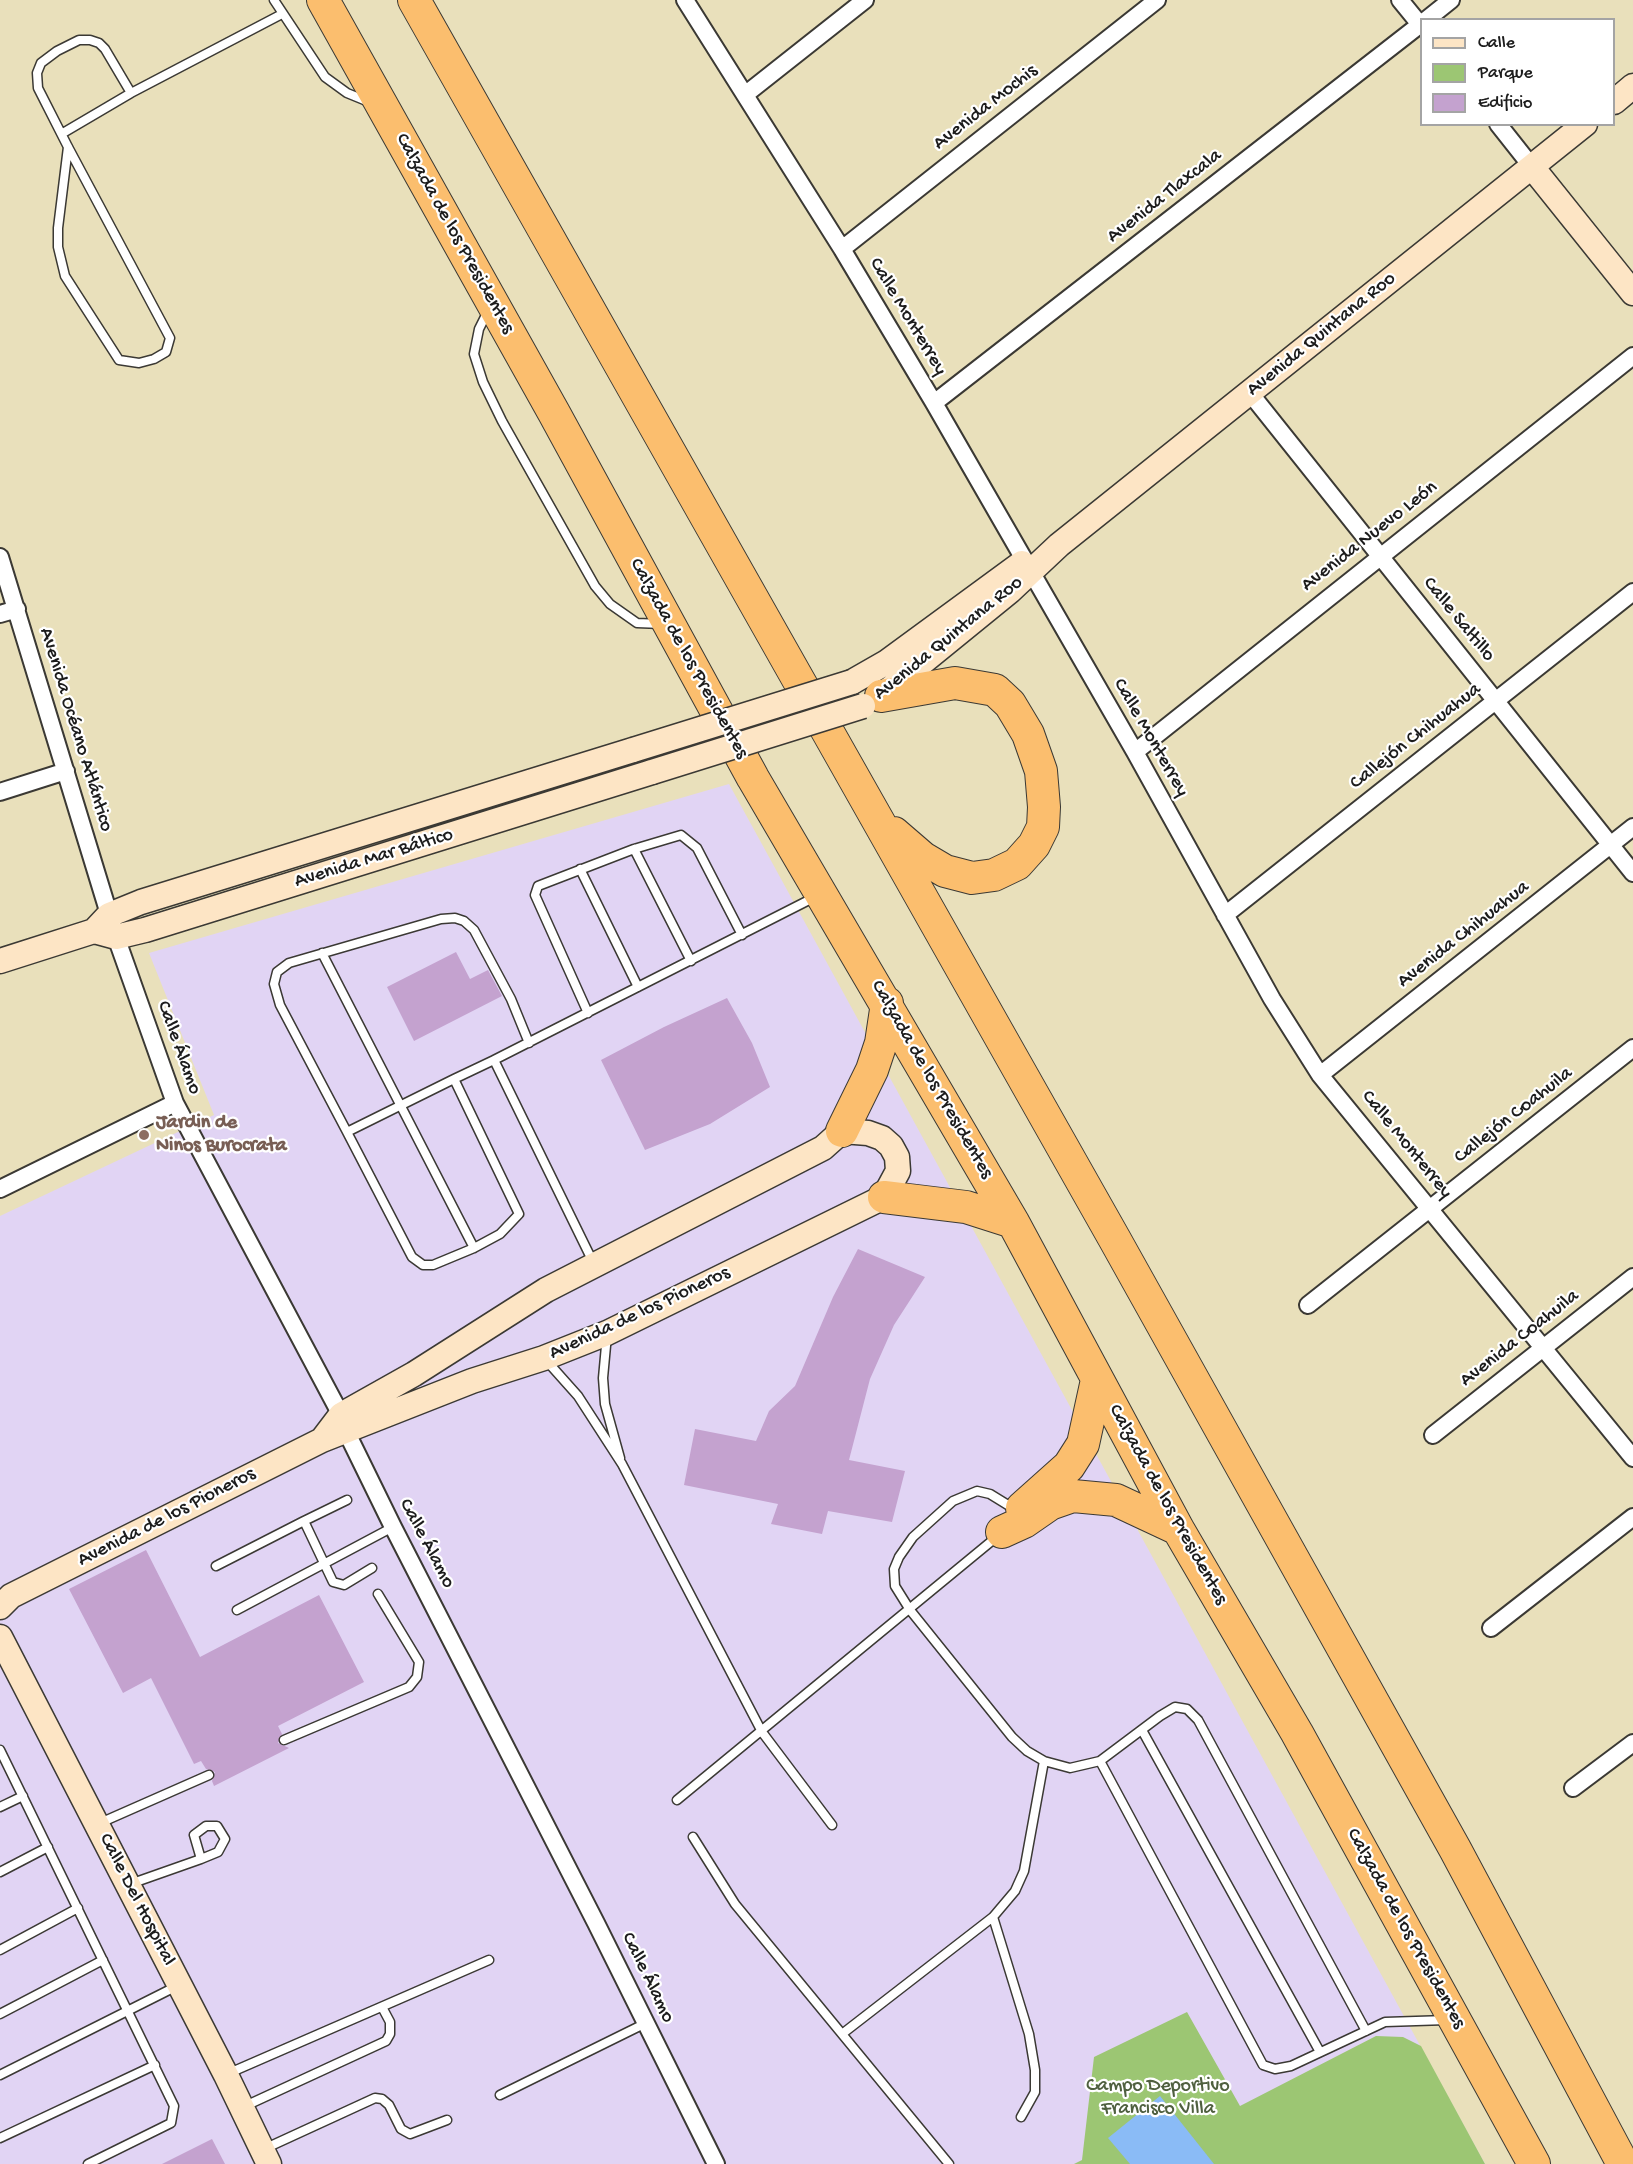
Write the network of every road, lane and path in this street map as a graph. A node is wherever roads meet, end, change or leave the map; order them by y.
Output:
1 (274, 0) edge
2 (323, 0) edge
3 (414, 0) edge
4 (685, 0) edge
5 (865, 0) edge
6 (1157, 0) edge
7 (1400, 0) edge
8 (1451, 0) edge
9 (282, 14) junction
10 (1429, 18) edge
11 (1420, 22) edge
12 (1420, 26) edge
13 (1633, 86) edge
14 (131, 93) junction
15 (746, 94) junction
16 (1615, 101) edge
17 (383, 108) junction
18 (1500, 126) edge
19 (1583, 126) edge
20 (63, 134) junction
21 (68, 147) junction
22 (1532, 167) junction
23 (842, 249) junction
24 (1633, 293) edge
25 (492, 303) junction
26 (1633, 356) edge
27 (1250, 393) junction
28 (934, 403) junction
29 (0, 556) edge
30 (1380, 556) junction
31 (1027, 568) junction
32 (1633, 592) edge
33 (17, 609) junction
34 (0, 614) edge
35 (669, 625) junction
36 (872, 701) junction
37 (1496, 701) junction
38 (633, 750) joint
39 (1135, 752) junction
40 (66, 771) junction
41 (0, 792) edge
42 (876, 817) junction
43 (1633, 827) edge
44 (1611, 845) junction
45 (634, 849) junction
46 (580, 868) junction
47 (1633, 873) edge
48 (821, 894) junction
49 (1225, 915) junction
50 (106, 928) junction
51 (742, 935) junction
52 (322, 953) junction
53 (0, 961) edge
54 (692, 961) junction
55 (638, 987) junction
56 (887, 1003) junction
57 (588, 1013) junction
58 (529, 1043) junction
59 (1633, 1048) edge
60 (494, 1060) junction
61 (1320, 1075) junction
62 (454, 1079) junction
63 (175, 1102) junction
64 (399, 1106) junction
65 (842, 1131) junction
66 (347, 1132) junction
67 (0, 1189) edge
68 (884, 1197) junction
69 (1431, 1208) junction
70 (1013, 1222) junction
71 (474, 1248) junction
72 (594, 1265) junction
73 (1633, 1277) edge
74 (1308, 1305) dead end
75 (607, 1334) junction
76 (1543, 1348) junction
77 (456, 1349) junction
78 (544, 1358) junction
79 (1097, 1380) junction
80 (472, 1381) junction
81 (344, 1423) junction
82 (1433, 1435) dead end
83 (1633, 1458) edge
84 (622, 1464) junction
85 (347, 1500) dead end
86 (1633, 1517) edge
87 (304, 1521) junction
88 (1011, 1522) junction
89 (393, 1527) junction
90 (1178, 1529) junction
91 (324, 1563) junction
92 (216, 1566) dead end
93 (372, 1568) dead end
94 (378, 1594) dead end
95 (4, 1600) edge
96 (237, 1610) dead end
97 (910, 1610) junction
98 (1491, 1628) dead end
99 (0, 1637) edge
100 (1143, 1731) junction
101 (762, 1732) junction
102 (284, 1740) dead end
103 (1633, 1743) edge
104 (0, 1750) edge
105 (1044, 1761) junction
106 (1100, 1761) junction
107 (209, 1775) dead end
108 (1573, 1788) dead end
109 (22, 1796) junction
110 (677, 1800) dead end
111 (0, 1807) edge
112 (96, 1825) junction
113 (832, 1825) dead end
114 (693, 1837) dead end
115 (48, 1847) junction
116 (201, 1859) dead end
117 (0, 1872) edge
118 (128, 1885) junction
119 (78, 1908) junction
120 (993, 1917) junction
121 (0, 1950) edge
122 (103, 1960) junction
123 (489, 1960) dead end
124 (179, 1985) junction
125 (382, 2007) junction
126 (128, 2010) junction
127 (0, 2014) edge
128 (1454, 2020) junction
129 (646, 2023) junction
130 (1366, 2031) junction
131 (842, 2034) junction
132 (1320, 2052) junction
133 (155, 2065) junction
134 (226, 2074) junction
135 (0, 2075) edge
136 (500, 2095) dead end
137 (242, 2107) junction
138 (1021, 2117) dead end
139 (447, 2120) dead end
140 (0, 2138) edge
141 (266, 2157) edge
142 (88, 2164) edge
143 (716, 2164) edge
144 (949, 2164) edge
145 (1534, 2164) edge
146 (1623, 2164) edge

1 - 9 lane
2 - 17 highway, Calzada de los Presidentes
3 - 42 highway
4 - 15 street, Calle Monterrey
5 - 15 street
6 - 23 street, Avenida Mochis
7 - 11 street
8 - 10 street, Avenida Tlaxcala
9 - 14 lane
9 - 17 lane
12 - 28 street, Avenida Tlaxcala
13 - 16 street
14 - 20 lane
14 - 20 lane
15 - 23 street, Calle Monterrey
17 - 25 highway, Calzada de los Presidentes
18 - 22 street
19 - 22 street, Avenida Quintana Roo
20 - 21 lane
21 - 21 lane
22 - 24 street
22 - 27 street, Avenida Quintana Roo
23 - 28 street, Calle Monterrey
25 - 35 highway, Calzada de los Presidentes
25 - 35 lane
26 - 30 street, Avenida Nuevo León
27 - 30 street, Calle Saltillo
27 - 31 street, Avenida Quintana Roo
28 - 31 street, Calle Monterrey
29 - 33 street, Avenida Océano Atlántico
30 - 37 street, Calle Saltillo
30 - 39 street, Avenida Nuevo León
31 - 36 street, Avenida Quintana Roo
31 - 38 street, Avenida Quintana Roo, bridge
31 - 39 street, Calle Monterrey
32 - 37 street, Callejón Chihuahua
33 - 34 street
33 - 40 street, Avenida Océano Atlántico
35 - 48 highway, Calzada de los Presidentes
36 - 42 highway
36 - 50 street, Avenida Mar Báltico, bridge
37 - 44 street, Calle Saltillo
37 - 49 street, Callejón Chihuahua
38 - 50 street, Avenida Mar Báltico
39 - 49 street, Calle Monterrey
40 - 41 street
40 - 50 street, Avenida Océano Atlántico
42 - 146 highway
43 - 44 street, Avenida Chihuahua
44 - 47 street, Calle Saltillo
44 - 61 street, Avenida Chihuahua
45 - 46 lane
45 - 51 lane
45 - 54 lane
46 - 55 lane
46 - 57 lane
48 - 51 lane
48 - 56 highway, Calzada de los Presidentes
49 - 61 street, Calle Monterrey
50 - 53 street, Avenida Mar Báltico
50 - 63 street, Calle Álamo
51 - 54 lane
52 - 58 lane
52 - 64 lane
52 - 66 lane
54 - 55 lane
55 - 57 lane
56 - 65 highway
56 - 70 highway, Calzada de los Presidentes
57 - 58 lane
58 - 60 lane
59 - 69 street, Callejón Coahuila
60 - 62 lane
60 - 72 lane
61 - 69 street, Calle Monterrey
62 - 64 lane
62 - 71 lane
63 - 67 street
63 - 81 street, Calle Álamo
64 - 66 lane
64 - 71 lane
65 - 68 street
65 - 72 street, Avenida de los Pioneros
66 - 71 lane
68 - 70 highway
68 - 75 street, Avenida de los Pioneros
69 - 74 street, Callejón Coahuila
69 - 76 street, Calle Monterrey
70 - 79 highway, Calzada de los Presidentes
72 - 77 street, Avenida de los Pioneros
73 - 76 street, Avenida Coahuila
75 - 78 street, Avenida de los Pioneros
75 - 84 lane
76 - 82 street, Avenida Coahuila
76 - 83 street, Calle Monterrey
77 - 80 street
77 - 81 street, Avenida de los Pioneros
78 - 80 street, Avenida de los Pioneros
78 - 84 lane
79 - 88 highway
79 - 90 highway, Calzada de los Presidentes
80 - 81 street, Avenida de los Pioneros
81 - 89 street, Calle Álamo
81 - 95 street, Avenida de los Pioneros
84 - 101 lane
85 - 87 lane
86 - 98 street
87 - 91 lane
87 - 92 lane
88 - 90 highway
88 - 97 lane
88 - 97 lane
89 - 91 lane
89 - 129 street, Calle Álamo
90 - 128 highway, Calzada de los Presidentes
91 - 93 lane
91 - 96 lane
94 - 102 lane
97 - 101 lane
97 - 105 lane
99 - 112 street, Calle Del Hospital
100 - 106 lane
100 - 130 lane
100 - 132 lane
101 - 110 lane
101 - 113 lane
103 - 108 street
104 - 109 lane
105 - 106 lane
105 - 120 lane
106 - 132 lane
107 - 112 lane
109 - 111 lane
109 - 115 lane
112 - 118 street, Calle Del Hospital
114 - 131 lane
115 - 117 lane
115 - 119 lane
116 - 118 lane
118 - 124 street, Calle Del Hospital
119 - 121 lane
119 - 122 lane
120 - 131 lane
120 - 138 lane
122 - 126 lane
122 - 127 lane
123 - 125 lane
124 - 126 lane
124 - 134 street, Calle Del Hospital
125 - 134 lane
125 - 137 lane
126 - 133 lane
126 - 135 lane
128 - 130 lane
128 - 145 highway, Calzada de los Presidentes
129 - 136 lane
129 - 143 street, Calle Álamo
130 - 132 lane
131 - 144 lane
133 - 140 lane
133 - 142 lane
134 - 137 street, Calle Del Hospital
137 - 141 street, Calle Del Hospital
139 - 141 lane

